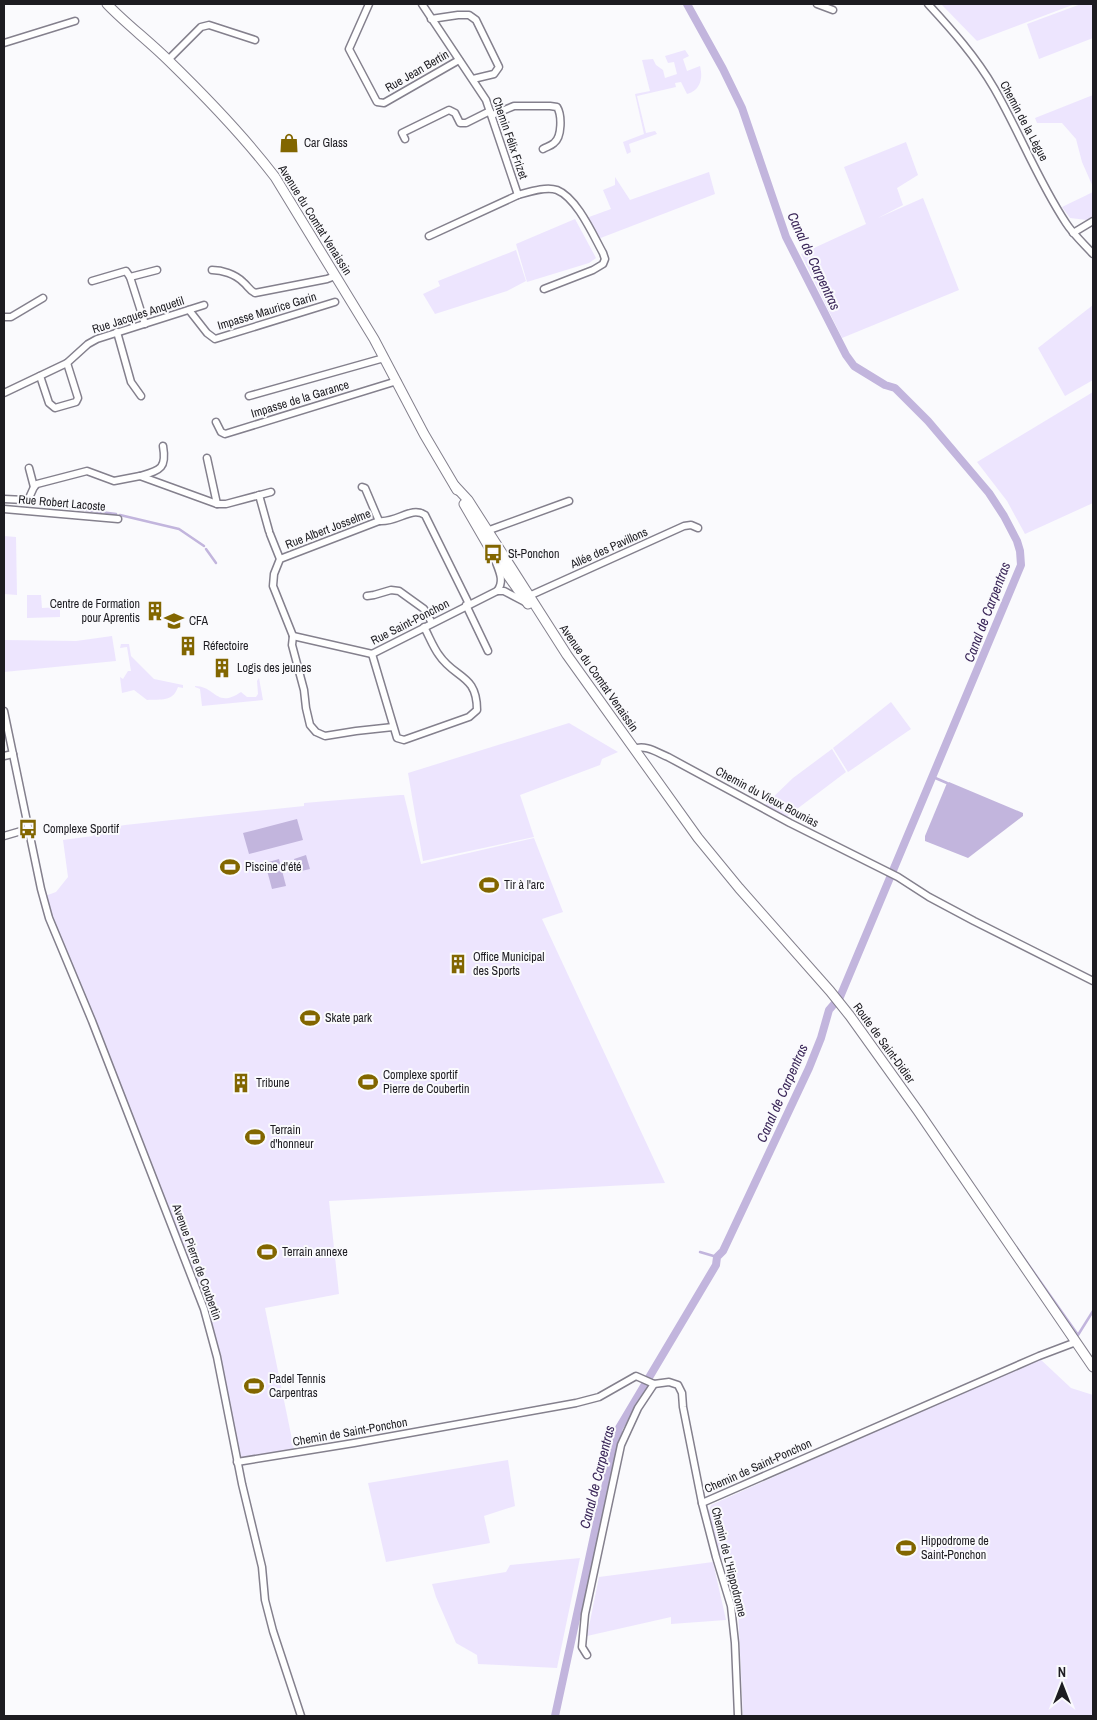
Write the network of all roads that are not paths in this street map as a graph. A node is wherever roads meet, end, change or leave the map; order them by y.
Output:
1 (107, 4) edge
2 (370, 4) edge
3 (422, 4) edge
4 (817, 4) edge
5 (928, 4) edge
6 (833, 10) dead end
7 (431, 19) junction
8 (76, 21) dead end
9 (255, 40) dead end
10 (4, 43) edge
11 (168, 60) junction
12 (459, 60) junction
13 (473, 79) junction
14 (491, 113) junction
15 (405, 139) dead end
16 (543, 149) dead end
17 (518, 195) junction
18 (1093, 221) edge
19 (1073, 233) junction
20 (429, 236) dead end
21 (1093, 254) edge
22 (157, 270) dead end
23 (212, 270) dead end
24 (335, 276) junction
25 (130, 277) junction
26 (92, 281) dead end
27 (544, 289) dead end
28 (42, 298) dead end
29 (335, 302) dead end
30 (204, 305) dead end
31 (189, 310) junction
32 (4, 317) edge
33 (145, 324) junction
34 (117, 332) junction
35 (384, 358) junction
36 (67, 363) junction
37 (40, 376) junction
38 (397, 381) junction
39 (4, 394) edge
40 (141, 396) dead end
41 (249, 396) dead end
42 (216, 422) dead end
43 (163, 446) dead end
44 (207, 458) dead end
45 (29, 468) dead end
46 (140, 476) junction
47 (362, 486) dead end
48 (34, 487) junction
49 (271, 492) dead end
50 (259, 495) junction
51 (4, 499) edge
52 (569, 501) dead end
53 (217, 504) junction
54 (4, 509) edge
55 (118, 519) dead end
56 (379, 521) junction
57 (698, 528) dead end
58 (484, 532) junction
59 (493, 554) junction
60 (280, 559) junction
61 (509, 563) junction
62 (512, 583) junction
63 (500, 589) junction
64 (367, 596) dead end
65 (527, 596) junction
66 (467, 605) junction
67 (432, 623) junction
68 (424, 627) junction
69 (293, 636) junction
70 (488, 651) dead end
71 (372, 654) junction
72 (4, 711) edge
73 (393, 727) junction
74 (634, 749) junction
75 (13, 754) junction
76 (4, 756) edge
77 (28, 829) junction
78 (4, 836) edge
79 (1093, 981) edge
80 (1076, 1342) junction
81 (1093, 1367) edge
82 (653, 1384) junction
83 (237, 1462) junction
84 (702, 1503) junction
85 (587, 1655) dead end
86 (301, 1716) edge
87 (738, 1716) edge

1 - 11 main road, Avenue du Comtat Venaissin
2 - 12 street, Rue Jean Bertin
3 - 7 street, Chemin Félix Frizet
4 - 6 street
5 - 19 street, Chemin de la Lègue
7 - 12 street, Chemin Félix Frizet
7 - 13 street
8 - 10 street
9 - 11 street
11 - 24 main road, Avenue du Comtat Venaissin
12 - 13 street, Chemin Félix Frizet
13 - 14 street, Chemin Félix Frizet
14 - 15 street
14 - 16 street
14 - 17 street, Chemin Félix Frizet
17 - 20 street
17 - 27 street, Chemin Félix Frizet
18 - 19 street
19 - 21 street, Chemin de la Lègue
22 - 25 street
23 - 24 street
24 - 35 main road, Avenue du Comtat Venaissin
25 - 26 street
25 - 33 street
28 - 32 street
29 - 31 street, Impasse Maurice Garin
30 - 31 street, Rue Jacques Anquetil
31 - 33 street, Rue Jacques Anquetil
33 - 34 street, Rue Jacques Anquetil
34 - 36 street, Rue Jacques Anquetil
34 - 40 street
35 - 38 main road, Avenue du Comtat Venaissin
35 - 41 street
36 - 37 street, Rue Jacques Anquetil
36 - 37 street
37 - 39 street, Rue Jacques Anquetil
38 - 42 street, Impasse de la Garance
38 - 58 main road, Avenue du Comtat Venaissin
43 - 46 street
44 - 53 street
45 - 48 street
46 - 48 street
46 - 53 street
47 - 56 street
48 - 51 street
49 - 50 street
50 - 53 street
50 - 60 street
52 - 58 street
54 - 55 street, Rue Robert Lacoste
56 - 60 street, Rue Albert Josselme
56 - 66 street, Rue Albert Josselme
57 - 65 street, Allée des Pavillons
58 - 59 main road, Avenue du Comtat Venaissin
58 - 61 main road, Avenue du Comtat Venaissin
59 - 62 main road, Avenue du Comtat Venaissin
59 - 63 street
60 - 69 street, Rue Albert Josselme
61 - 62 street
61 - 65 main road, Avenue du Comtat Venaissin
62 - 63 street, Rue Saint-Ponchon
62 - 65 main road, Avenue du Comtat Venaissin
62 - 65 street
63 - 65 street
63 - 66 street, Rue Saint-Ponchon
64 - 67 street
65 - 74 main road, Avenue du Comtat Venaissin
66 - 67 street, Rue Saint-Ponchon
66 - 70 street, Rue Albert Josselme
67 - 68 street, Rue Saint-Ponchon
68 - 71 street, Rue Saint-Ponchon
68 - 73 street
69 - 71 street, Rue Saint-Ponchon
69 - 73 street, Rue Albert Josselme
71 - 73 street
72 - 75 street, Avenue Pierre de Coubertin
74 - 79 street, Chemin du Vieux Bounias
74 - 80 main road, Route de Saint-Didier
75 - 76 street
75 - 77 street, Avenue Pierre de Coubertin
77 - 78 street
77 - 83 street, Avenue Pierre de Coubertin
80 - 81 main road, Route de Saint-Didier
80 - 84 street, Chemin de Saint-Ponchon
82 - 83 street, Chemin de Saint-Ponchon
82 - 84 street, Chemin de Saint-Ponchon
82 - 85 street
83 - 86 street, Avenue Pierre de Coubertin
84 - 87 street, Chemin de L'Hippodrome

